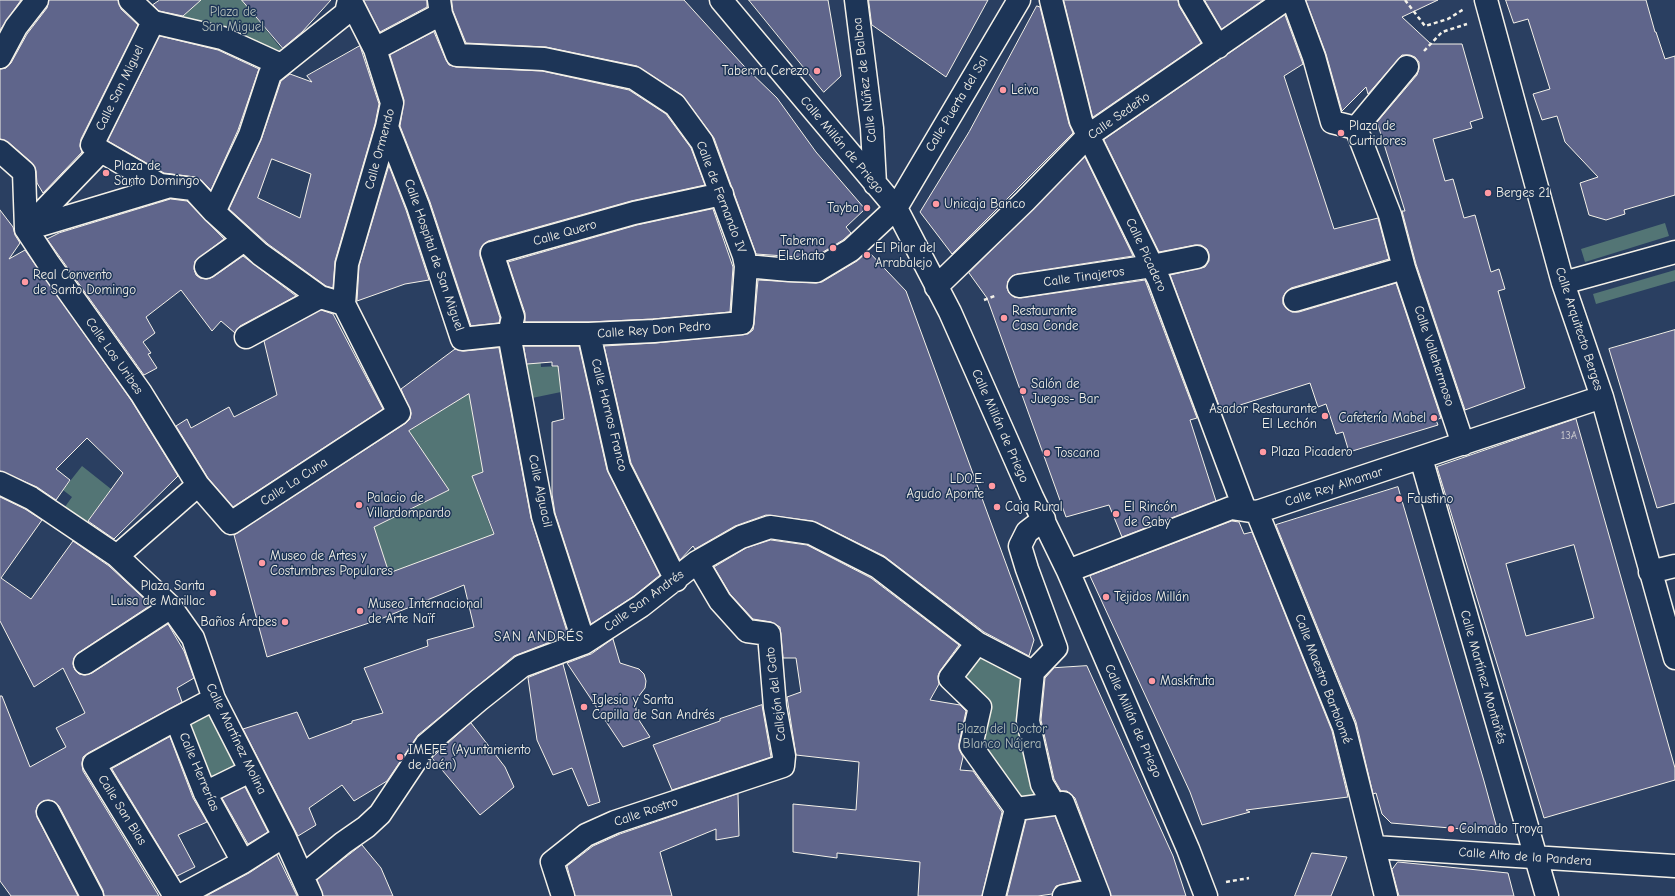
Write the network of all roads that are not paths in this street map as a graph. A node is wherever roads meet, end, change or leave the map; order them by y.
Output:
1 (37, 0) edge
2 (130, 0) edge
3 (349, 0) edge
4 (721, 0) edge
5 (856, 0) edge
6 (1019, 0) edge
7 (1051, 0) edge
8 (1190, 0) edge
9 (1285, 0) edge
10 (1293, 0) edge
11 (440, 7) edge
12 (1488, 8) edge
13 (154, 22) junction
14 (1218, 47) junction
15 (375, 49) junction
16 (0, 57) edge
17 (280, 65) junction
18 (1407, 67) road end
19 (387, 128) junction
20 (1356, 128) junction
21 (1089, 135) junction
22 (0, 151) edge
23 (101, 151) junction
24 (875, 184) junction
25 (170, 186) junction
26 (722, 194) junction
27 (896, 208) junction
28 (214, 212) junction
29 (26, 229) junction
30 (244, 240) junction
31 (1675, 252) edge
32 (1197, 257) dead end
33 (746, 266) junction
34 (1152, 266) junction
35 (206, 267) dead end
36 (1404, 268) junction
37 (1563, 283) junction
38 (936, 286) junction
39 (1019, 286) dead end
40 (320, 297) junction
41 (1295, 300) dead end
42 (344, 304) junction
43 (509, 334) junction
44 (588, 334) junction
45 (246, 337) dead end
46 (1602, 397) junction
47 (1463, 444) junction
48 (1421, 458) junction
49 (0, 482) edge
50 (198, 485) junction
51 (1251, 511) junction
52 (1044, 519) junction
53 (117, 556) junction
54 (697, 562) junction
55 (1675, 566) edge
56 (1068, 571) junction
57 (1650, 572) junction
58 (676, 580) junction
59 (171, 607) junction
60 (584, 643) junction
61 (977, 643) junction
62 (1675, 658) edge
63 (85, 663) dead end
64 (1033, 672) junction
65 (214, 699) junction
66 (176, 719) junction
67 (783, 766) joint
68 (250, 771) junction
69 (205, 793) junction
70 (1054, 804) junction
71 (1016, 809) junction
72 (48, 812) dead end
73 (284, 836) junction
74 (1374, 847) junction
75 (1535, 858) junction
76 (243, 862) junction
77 (1675, 866) edge
78 (310, 870) dead end
79 (1213, 890) edge
80 (1098, 893) edge
81 (92, 896) edge
82 (175, 896) edge
83 (180, 896) edge
84 (311, 896) edge
85 (563, 896) edge
86 (994, 896) edge
87 (1064, 896) edge
88 (1386, 896) edge
89 (1547, 896) edge

1 - 16 street
2 - 13 street
3 - 15 street, Calle Ormendo
3 - 17 street
4 - 24 street, Calle Millán de Priego
5 - 24 street, Calle Núñez de Balboa
6 - 27 street, Calle Puerta del Sol
7 - 21 street, Calle Picadero
8 - 14 street
9 - 14 street, Calle Sedeño
10 - 20 street
11 - 15 street
11 - 26 street, Calle de Fernando IV
12 - 37 street, Calle Arquitecto Berges
13 - 17 street
13 - 23 street, Calle San Miguel
14 - 21 street, Calle Sedeño
15 - 19 street, Calle Ormendo
17 - 28 street
18 - 20 street
19 - 42 street, Calle Ormendo
19 - 43 street, Calle Hospital de San Miguel
20 - 36 street, Calle Vallehermoso
21 - 34 street, Calle Picadero
21 - 38 street, Calle Sedeño
22 - 29 street
23 - 25 street
23 - 29 street
24 - 27 street, Calle Millán de Priego
25 - 28 street
25 - 29 street
26 - 33 street, Calle de Fernando IV
26 - 43 street, Calle Quero
27 - 33 street, Calle de Fernando IV
27 - 38 street, Calle Millán de Priego
28 - 30 street
29 - 50 street, Calle Los Uribes
30 - 35 street
30 - 40 street
31 - 37 street
32 - 34 street, Calle Tinajeros
33 - 44 street, Calle Rey Don Pedro
34 - 39 street, Calle Tinajeros
34 - 51 street, Calle Picadero
36 - 41 street
36 - 47 street, Calle Vallehermoso
37 - 46 street, Calle Arquitecto Berges
38 - 52 street, Calle Millán de Priego
40 - 42 street
40 - 45 street
42 - 50 street, Calle La Cuna
43 - 44 street, Calle Rey Don Pedro
43 - 60 street, Calle Alguacil
44 - 58 street, Calle Hornos Franco
46 - 47 street, Calle Rey Alhamar
46 - 57 street, Calle Arquitecto Berges
47 - 48 street, Calle Rey Alhamar
48 - 51 street, Calle Rey Alhamar
48 - 75 street, Calle Martínez Montañés
49 - 53 street, Calle Martínez Molina
50 - 53 street
51 - 56 street, Calle Rey Alhamar
51 - 74 street, Calle Maestro Bartolomé
52 - 56 street, Calle Millán de Priego
52 - 64 street
53 - 59 street, Calle Martínez Molina
54 - 58 street, Calle San Andrés
54 - 61 street, Calle San Andrés
54 - 67 street, Callejón del Gato
55 - 57 street
56 - 79 street, Calle Millán de Priego
57 - 62 street, Calle Arquitecto Berges
58 - 60 street, Calle San Andrés
59 - 63 street
59 - 65 street, Calle Martínez Molina
60 - 78 street, Calle San Andrés
61 - 64 street, Calle San Andrés
61 - 71 street
64 - 70 street
65 - 66 street, Calle Herrerías
65 - 68 street, Calle Martínez Molina
66 - 69 street, Calle Herrerías
66 - 82 street, Calle San Blas
67 - 85 street, Calle Rostro
68 - 69 street
68 - 73 street, Calle Martínez Molina
69 - 76 street, Calle Herrerías
70 - 71 street
70 - 80 street
71 - 86 street
72 - 81 street
73 - 76 street
73 - 84 street, Calle Martínez Molina
74 - 75 street, Calle Alto de la Pandera
74 - 88 street, Calle Maestro Bartolomé
75 - 77 street, Calle Alto de la Pandera
75 - 89 street, Calle Martínez Montañés
76 - 83 street
80 - 87 street

